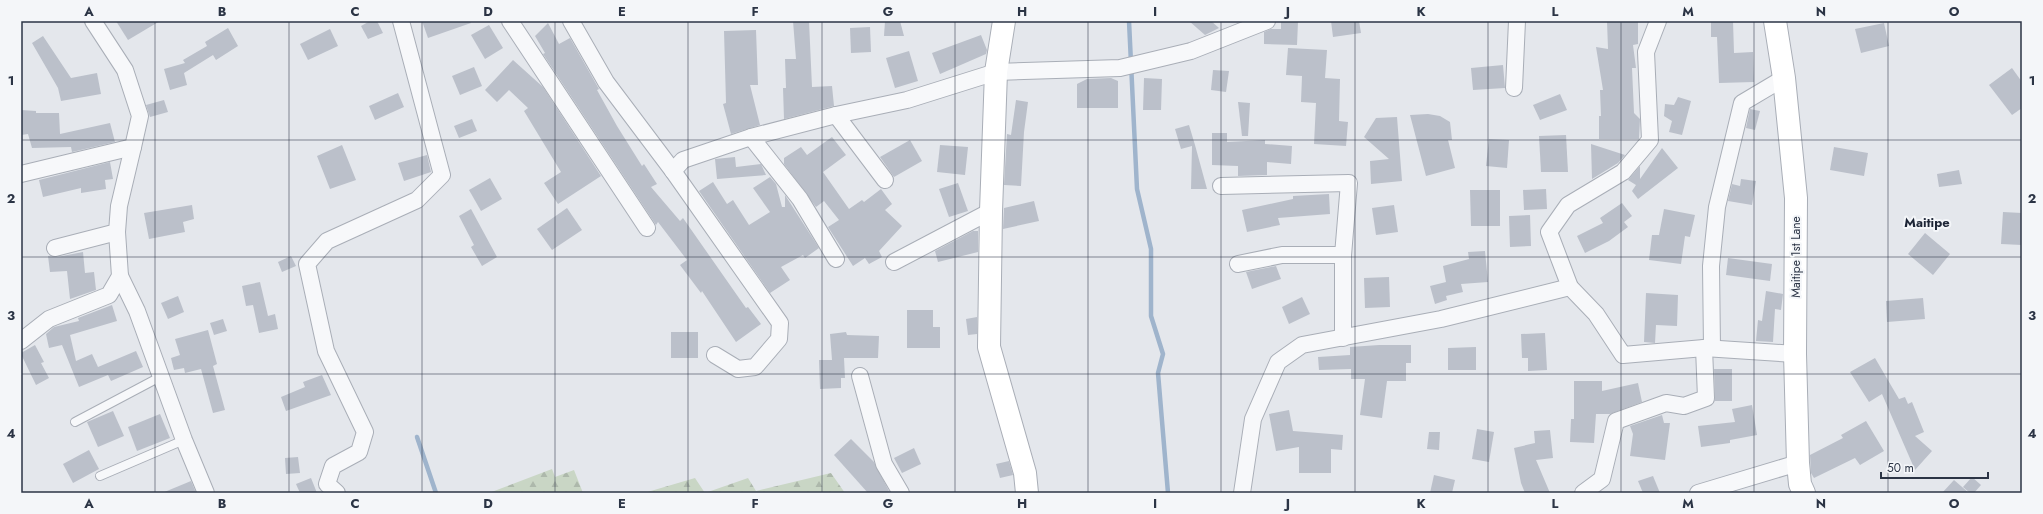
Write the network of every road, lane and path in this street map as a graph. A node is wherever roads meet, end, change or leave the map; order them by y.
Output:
1 (93, 21) edge
2 (401, 21) edge
3 (510, 21) edge
4 (571, 21) edge
5 (1004, 21) edge
6 (1267, 21) edge
7 (1517, 21) edge
8 (1658, 21) edge
9 (1775, 21) edge
10 (996, 72) junction
11 (1784, 78) junction
12 (1514, 88) dead end
13 (836, 115) junction
14 (751, 137) junction
15 (133, 147) junction
16 (673, 171) junction
17 (21, 174) edge
18 (885, 180) dead end
19 (1221, 186) dead end
20 (991, 211) junction
21 (647, 228) dead end
22 (117, 232) junction
23 (54, 248) dead end
24 (1343, 255) junction
25 (836, 259) dead end
26 (894, 262) dead end
27 (1238, 264) dead end
28 (120, 276) junction
29 (1570, 287) junction
30 (1343, 338) junction
31 (21, 341) edge
32 (1708, 348) junction
33 (1795, 354) junction
34 (715, 355) dead end
35 (860, 376) dead end
36 (160, 378) junction
37 (75, 422) dead end
38 (184, 440) junction
39 (1798, 463) junction
40 (100, 476) dead end
41 (206, 493) edge
42 (337, 493) edge
43 (901, 493) edge
44 (1027, 493) edge
45 (1242, 493) edge
46 (1583, 493) edge
47 (1698, 493) edge
48 (1804, 493) edge

1 - 15 street
2 - 42 street
3 - 21 street
4 - 16 street
5 - 10 street
6 - 10 street
7 - 12 street
8 - 29 street
9 - 11 street, Maitipe 1st Lane
10 - 13 street
10 - 20 street
11 - 32 street
11 - 33 street, Maitipe 1st Lane
13 - 14 street
13 - 18 street
14 - 16 street
14 - 25 street
15 - 17 street
15 - 22 street
16 - 34 street
19 - 24 street
20 - 26 street
20 - 44 street
22 - 23 street
22 - 28 street
24 - 27 street
24 - 30 street
28 - 31 street
28 - 36 street
29 - 30 street
29 - 32 street
30 - 45 street
32 - 33 street
32 - 46 street
33 - 39 street, Maitipe 1st Lane
35 - 43 street
36 - 37 lane
36 - 38 street
38 - 40 lane
38 - 41 street
39 - 47 street
39 - 48 street, Maitipe 1st Lane

